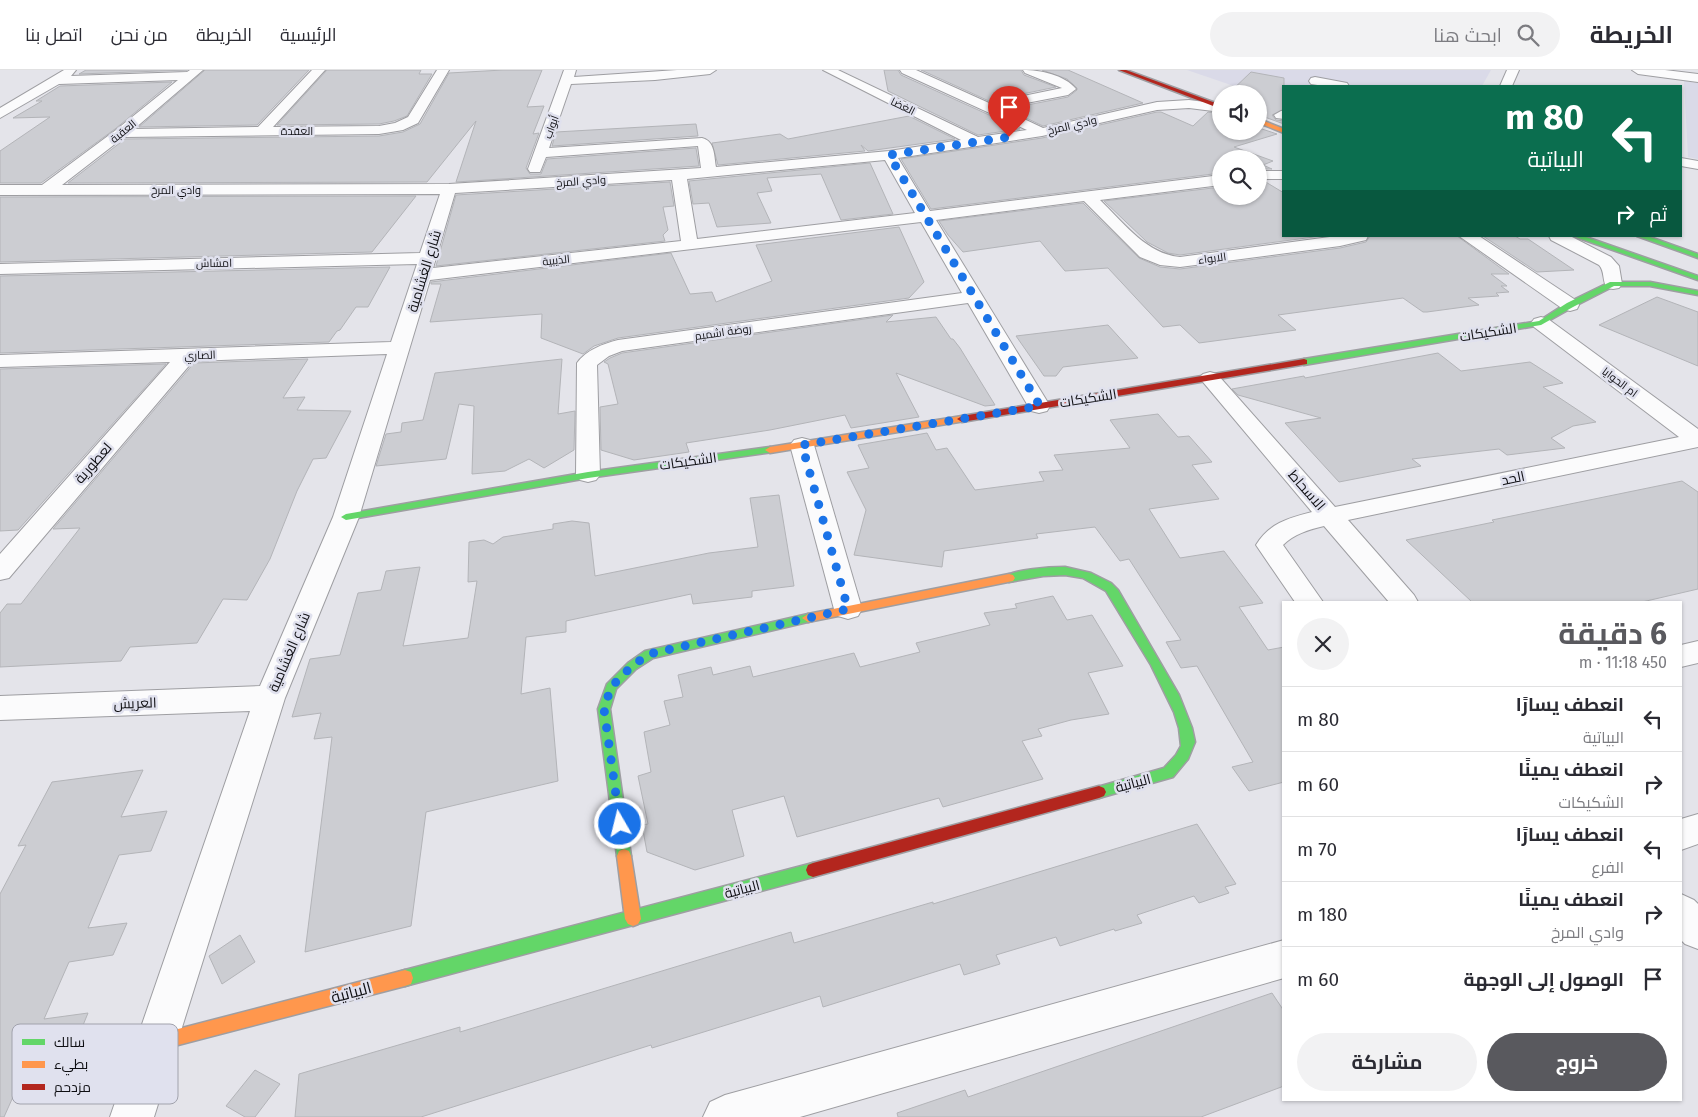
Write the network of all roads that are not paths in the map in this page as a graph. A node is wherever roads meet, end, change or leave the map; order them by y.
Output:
1 (72, 70) edge
2 (319, 70) edge
3 (443, 70) edge
4 (453, 70) edge
5 (710, 70) edge
6 (829, 70) edge
7 (906, 70) edge
8 (1029, 70) edge
9 (1121, 70) edge
10 (1153, 70) edge
11 (1324, 70) edge
12 (1513, 70) edge
13 (1638, 70) edge
14 (193, 73) edge
15 (569, 75) edge
16 (1698, 78) edge
17 (56, 80) junction
18 (1187, 82) dead end
19 (1313, 84) edge
20 (1328, 85) edge
21 (1506, 85) edge
22 (1172, 89) junction
23 (1212, 105) edge
24 (987, 106) junction
25 (1157, 106) junction
26 (1212, 107) edge
27 (1267, 109) edge
28 (0, 114) edge
29 (1282, 115) edge
30 (1267, 125) edge
31 (1282, 130) edge
32 (262, 131) junction
33 (1042, 132) junction
34 (121, 133) junction
35 (976, 142) junction
36 (541, 153) junction
37 (889, 155) junction
38 (1682, 162) edge
39 (1698, 165) edge
40 (709, 172) junction
41 (679, 174) junction
42 (1267, 175) edge
43 (1282, 175) edge
44 (1212, 181) edge
45 (530, 184) junction
46 (449, 189) junction
47 (0, 190) edge
48 (46, 190) junction
49 (1087, 196) junction
50 (925, 215) junction
51 (1356, 237) edge
52 (1468, 237) edge
53 (1559, 237) edge
54 (1579, 237) edge
55 (1643, 237) edge
56 (1655, 237) edge
57 (690, 245) junction
58 (1698, 254) edge
59 (425, 267) junction
60 (0, 269) edge
61 (1698, 278) edge
62 (1613, 284) junction
63 (1698, 293) edge
64 (974, 297) junction
65 (1570, 305) junction
66 (1541, 323) junction
67 (400, 348) junction
68 (187, 355) junction
69 (0, 361) edge
70 (1210, 378) junction
71 (1040, 406) junction
72 (1698, 440) edge
73 (802, 445) junction
74 (588, 475) junction
75 (1329, 516) junction
76 (346, 517) junction
77 (0, 571) edge
78 (1308, 601) edge
79 (1403, 601) edge
80 (848, 609) junction
81 (1698, 652) edge
82 (1682, 656) edge
83 (270, 698) junction
84 (0, 708) edge
85 (1698, 828) edge
86 (1682, 835) edge
87 (1682, 913) edge
88 (633, 919) junction
89 (1698, 931) edge
90 (1282, 960) edge
91 (161, 1024) edge
92 (178, 1037) edge
93 (136, 1104) edge
94 (132, 1117) edge
95 (725, 1117) edge

1 - 17 street
2 - 32 street
3 - 4 street, العقدة
3 - 32 street, العقدة
5 - 15 street
6 - 35 street, الغضا
7 - 24 street
8 - 24 street
9 - 22 street
10 - 18 street
11 - 19 street
12 - 21 street
13 - 16 street
14 - 17 street
14 - 34 street, العقبة
15 - 36 street, أبواب
17 - 28 street
19 - 20 street
22 - 23 street
22 - 25 street
24 - 33 street
25 - 26 street, وادي المرخ
25 - 33 street, وادي المرخ
27 - 29 street
30 - 31 street
32 - 34 street, العقدة
33 - 35 street, وادي المرخ
34 - 48 street, العقبة
35 - 37 street, وادي المرخ
36 - 40 street
36 - 45 street, أبواب
37 - 40 street, وادي المرخ
37 - 50 street
38 - 39 street
40 - 41 street, وادي المرخ
41 - 45 street, وادي المرخ
41 - 57 street
42 - 43 street
44 - 49 street
45 - 46 street, وادي المرخ
46 - 48 street, وادي المرخ
46 - 59 street, شارع الغشامية
47 - 48 street, وادي المرخ
49 - 50 street
49 - 51 street, الابواء
50 - 57 street, الذيبية
50 - 64 street
52 - 65 street
53 - 62 street
54 - 61 street
55 - 58 street
56 - 58 street
57 - 59 street, الذيبية
59 - 60 street, امشاش
59 - 67 street, شارع الغشامية
62 - 63 street, الشكيكات
62 - 65 street, الشكيكات
64 - 71 street
64 - 74 street, روضة اشميم
65 - 66 street, الشكيكات
66 - 70 street, الشكيكات
66 - 72 street, ام الحوايا
67 - 68 street, الصاري
67 - 76 street, شارع الغشامية
68 - 69 street, الصاري
68 - 77 street, لعطورية
70 - 71 street, الشكيكات
70 - 75 street, الاسحاط
71 - 73 street, الشكيكات
72 - 75 street, الحد
73 - 74 street, الشكيكات
73 - 80 street
74 - 76 street, الشكيكات
75 - 78 street, الحد
75 - 79 street, الاسحاط
76 - 83 street, شارع الغشامية
80 - 88 street, البياتية
80 - 88 street, البياتية
81 - 82 street
83 - 84 street, العريش
83 - 91 street, شارع الغشامية
85 - 86 street
87 - 89 street
88 - 92 street, البياتية
90 - 95 street
93 - 94 street, شارع الغشامية

